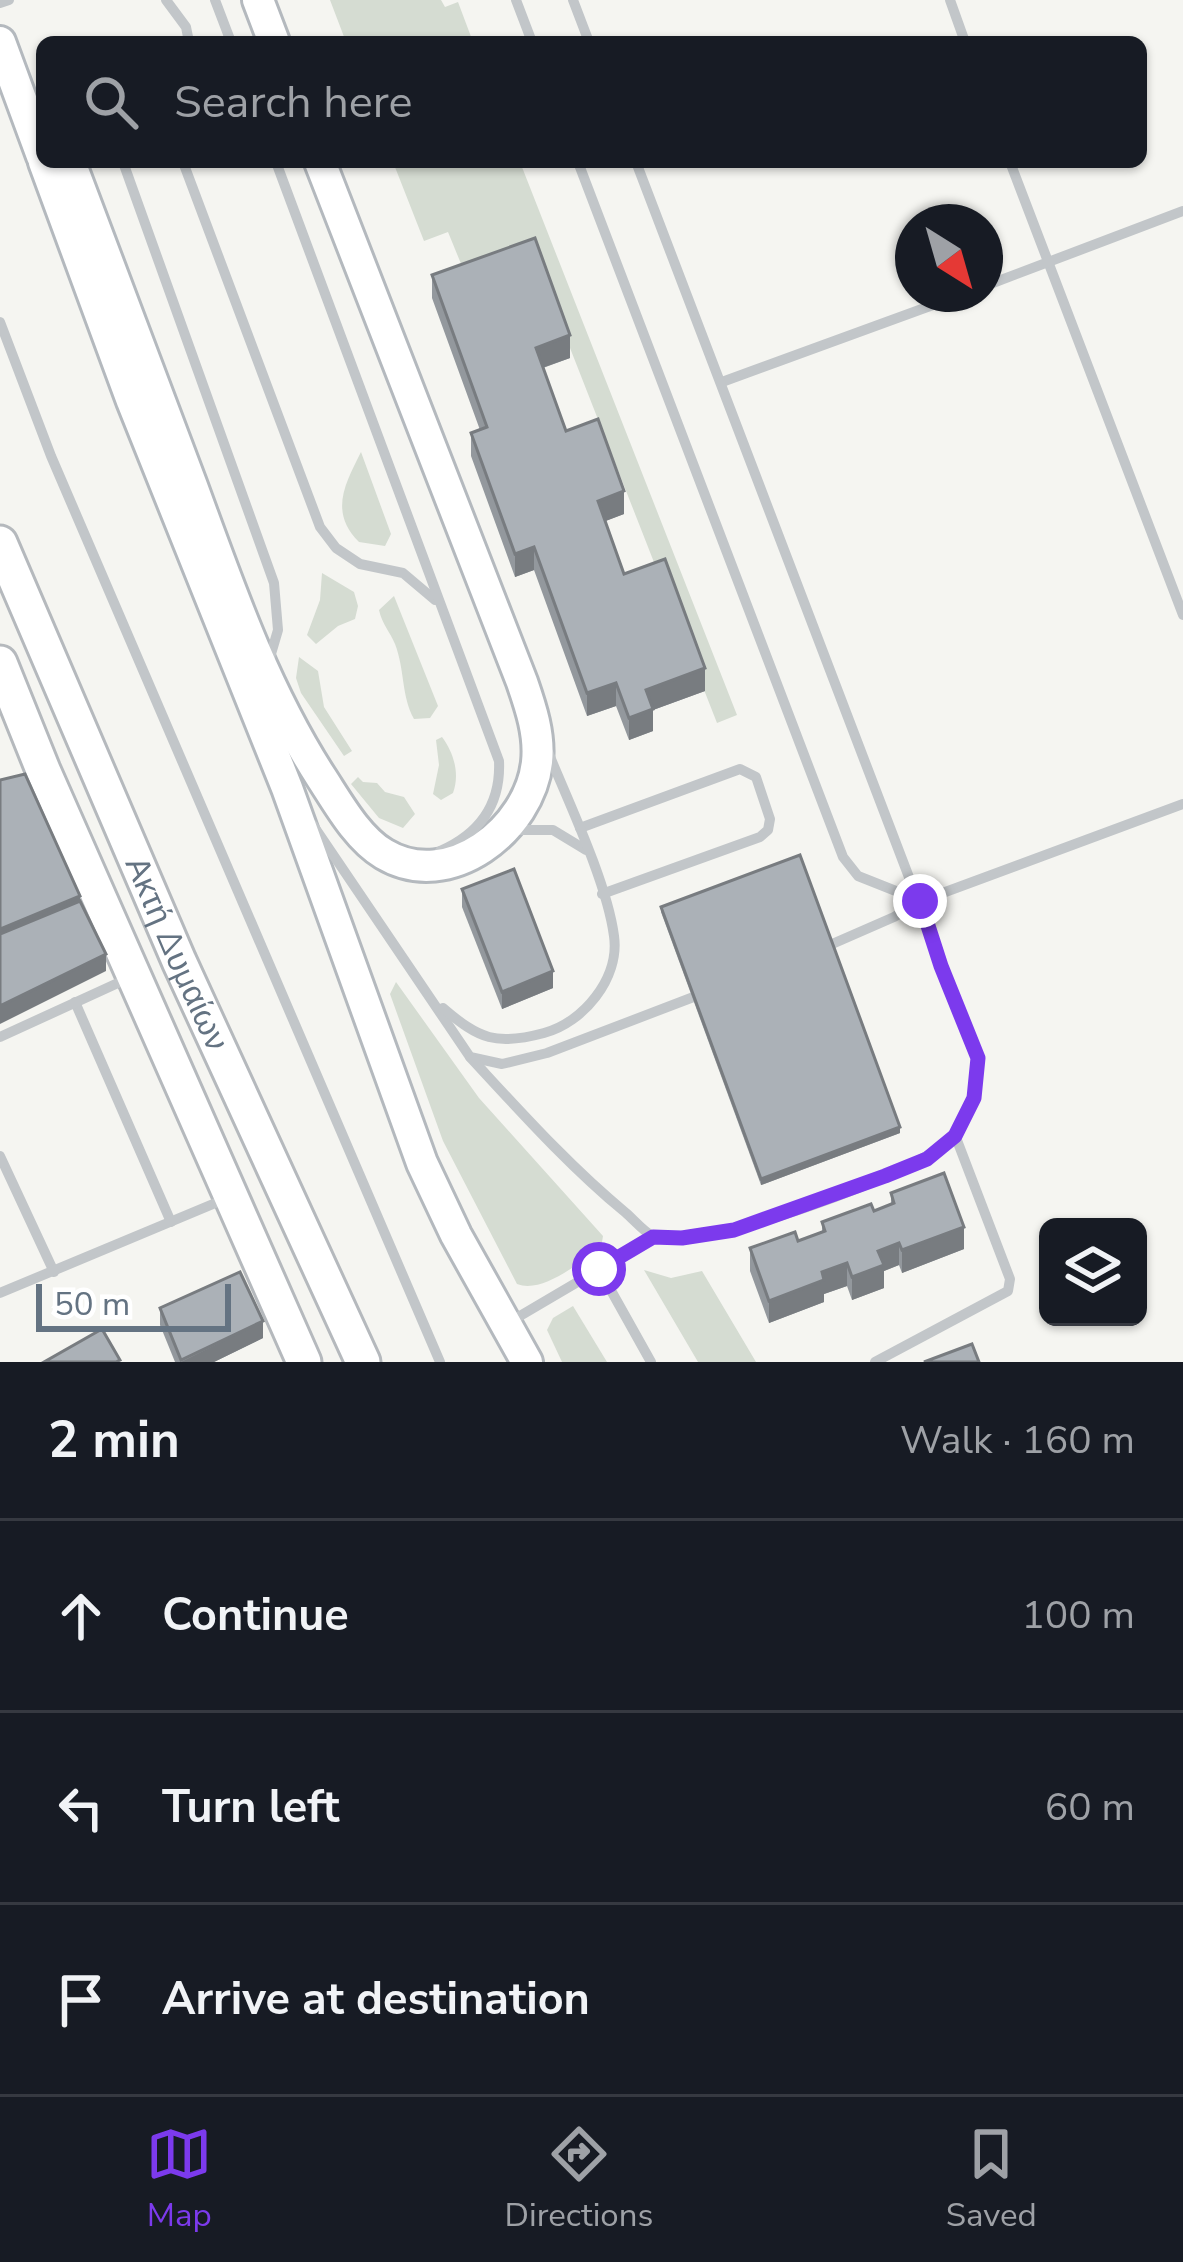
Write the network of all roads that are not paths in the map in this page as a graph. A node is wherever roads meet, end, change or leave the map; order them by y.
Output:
1 (9, 0) edge
2 (166, 0) edge
3 (215, 0) edge
4 (257, 0) edge
5 (516, 0) edge
6 (573, 0) edge
7 (950, 0) edge
8 (0, 3) edge
9 (187, 36) edge
10 (229, 36) edge
11 (272, 36) edge
12 (530, 36) edge
13 (588, 36) edge
14 (963, 36) edge
15 (0, 42) edge
16 (36, 111) edge
17 (46, 168) edge
18 (72, 168) edge
19 (125, 168) edge
20 (185, 168) edge
21 (278, 168) edge
22 (322, 168) edge
23 (580, 168) edge
24 (638, 168) edge
25 (1012, 168) edge
26 (1183, 211) edge
27 (1048, 263) junction
28 (1003, 279) edge
29 (914, 312) edge
30 (0, 322) edge
31 (722, 382) junction
32 (0, 543) edge
33 (437, 602) junction
34 (1183, 615) edge
35 (0, 663) edge
36 (264, 674) junction
37 (531, 710) junction
38 (287, 788) junction
39 (1183, 804) edge
40 (580, 828) junction
41 (505, 831) junction
42 (588, 852) junction
43 (409, 864) junction
44 (602, 894) junction
45 (920, 901) junction
46 (808, 954) edge
47 (134, 975) junction
48 (723, 986) edge
49 (431, 998) junction
50 (75, 1003) junction
51 (0, 1037) edge
52 (470, 1057) junction
53 (955, 1136) junction
54 (0, 1156) edge
55 (234, 1196) junction
56 (171, 1222) junction
57 (653, 1237) junction
58 (599, 1269) junction
59 (54, 1272) junction
60 (0, 1293) edge
61 (505, 1325) junction
62 (304, 1362) edge
63 (362, 1362) edge
64 (440, 1362) edge
65 (527, 1362) edge
66 (651, 1362) edge
67 (874, 1362) edge

1 - 8 lane
2 - 9 lane
3 - 10 lane
4 - 11 main road
5 - 12 lane
6 - 13 lane
7 - 14 lane
15 - 16 main road
17 - 38 main road
18 - 36 main road
19 - 36 lane
20 - 33 lane
21 - 33 lane
22 - 37 main road
23 - 45 lane
24 - 31 lane
25 - 27 lane
26 - 27 lane
27 - 28 lane
27 - 34 lane
29 - 31 lane
30 - 64 lane
31 - 45 lane
32 - 63 main road, Ακτή Δυμαίων
33 - 43 lane
35 - 47 main road, Ακτή Δυμαίων
36 - 43 main road
37 - 40 lane
37 - 41 main road
38 - 49 lane
38 - 61 main road
39 - 45 lane
40 - 42 lane
40 - 44 lane
41 - 42 lane
41 - 43 main road
42 - 44 lane
44 - 49 lane
45 - 46 lane
45 - 53 lane
47 - 50 lane
47 - 55 main road, Ακτή Δυμαίων
48 - 52 lane
49 - 52 lane
50 - 51 lane
50 - 56 lane
52 - 57 lane
53 - 57 lane
53 - 67 lane
54 - 59 lane
55 - 56 lane
55 - 62 main road, Ακτή Δυμαίων
56 - 59 lane
57 - 58 lane
58 - 61 lane
58 - 66 lane
59 - 60 lane
61 - 65 main road

